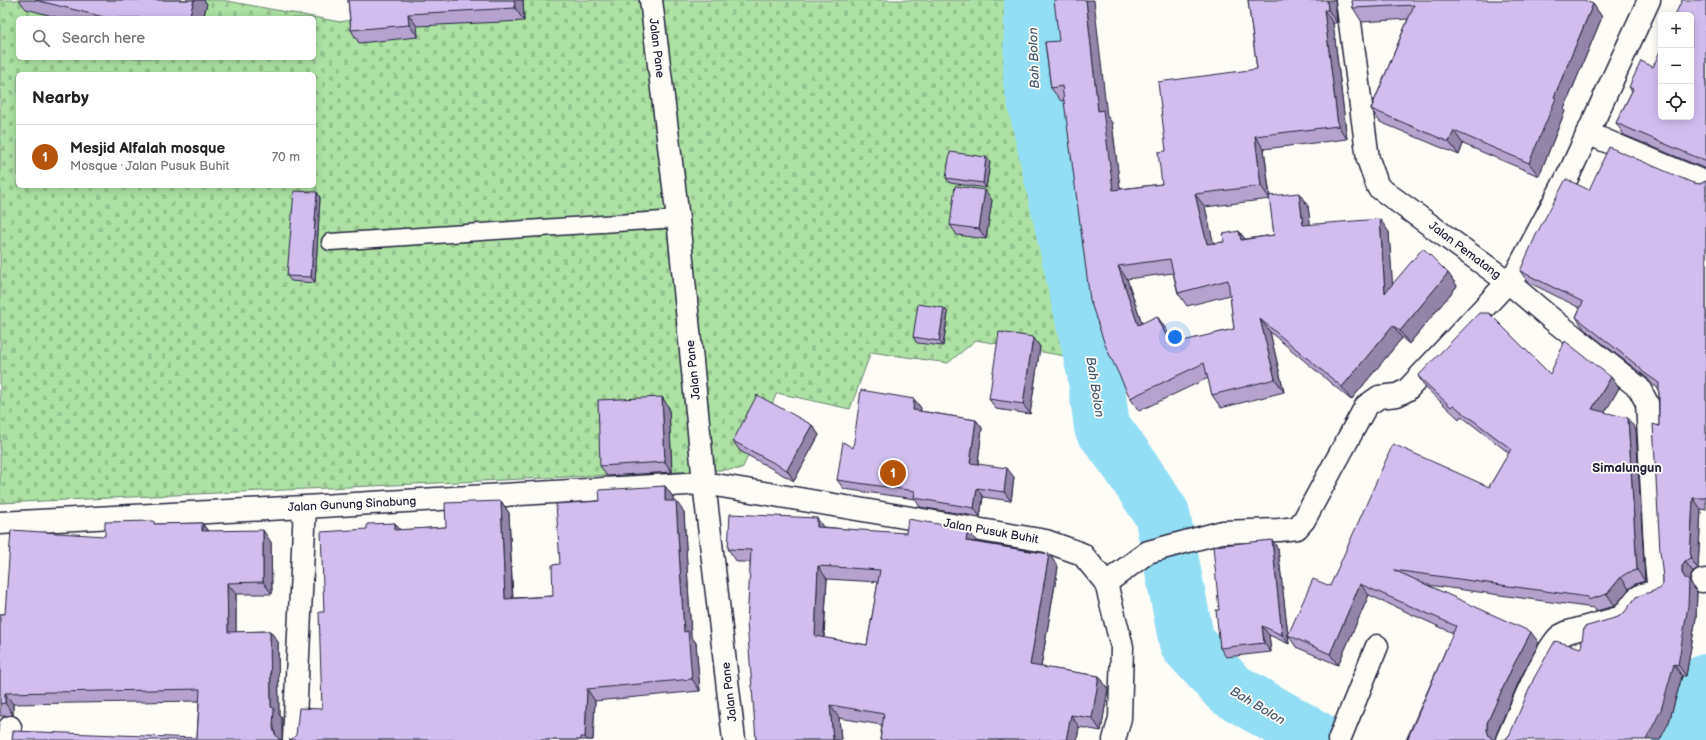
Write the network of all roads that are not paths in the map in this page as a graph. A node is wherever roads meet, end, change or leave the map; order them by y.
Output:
1 (651, 0) edge
2 (1348, 0) edge
3 (1649, 0) edge
4 (1587, 133) junction
5 (1706, 183) edge
6 (678, 218) junction
7 (330, 242) dead end
8 (1508, 282) junction
9 (704, 483) junction
10 (306, 507) junction
11 (0, 523) edge
12 (1106, 583) junction
13 (1377, 646) dead end
14 (1342, 732) edge
15 (294, 740) edge
16 (734, 740) edge
17 (1114, 740) edge
18 (1507, 740) edge

1 - 6 street, Jalan Pane
2 - 8 street, Jalan Pematang
3 - 4 street, Jalan Pematang
4 - 5 street
4 - 8 street, Jalan Pematang
6 - 7 lane
6 - 9 street, Jalan Pane
8 - 12 street
8 - 18 street
9 - 10 street, Jalan Gunung Sinabung
9 - 12 street, Jalan Pusuk Buhit
9 - 16 street, Jalan Pane
10 - 11 street, Jalan Gunung Sinabung
10 - 15 street
12 - 17 street, Jalan Pusuk Buhit
13 - 14 street

